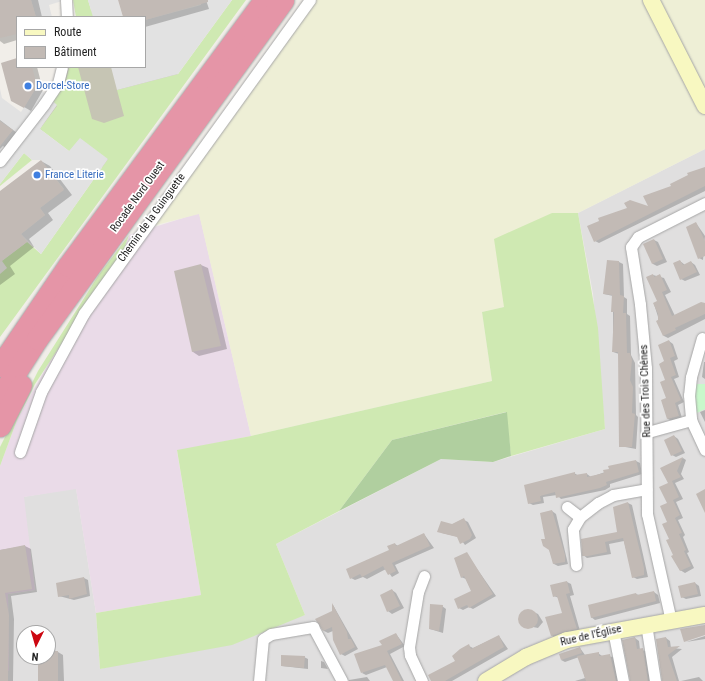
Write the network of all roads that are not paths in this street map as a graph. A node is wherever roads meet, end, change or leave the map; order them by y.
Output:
1 (66, 0) edge
2 (264, 0) edge
3 (283, 0) edge
4 (310, 0) edge
5 (651, 0) edge
6 (67, 16) edge
7 (62, 68) edge
8 (705, 106) edge
9 (0, 160) edge
10 (135, 201) junction
11 (705, 204) edge
12 (68, 266) junction
13 (702, 338) dead end
14 (0, 346) edge
15 (0, 366) edge
16 (0, 397) edge
17 (691, 420) junction
18 (0, 426) edge
19 (648, 432) junction
20 (705, 450) edge
21 (20, 452) dead end
22 (646, 489) junction
23 (567, 507) dead end
24 (580, 517) junction
25 (576, 565) dead end
26 (424, 576) dead end
27 (705, 615) edge
28 (671, 621) junction
29 (646, 624) junction
30 (613, 630) junction
31 (259, 681) edge
32 (342, 681) edge
33 (422, 681) edge
34 (486, 681) edge
35 (623, 681) edge
36 (656, 681) edge

1 - 6 street
2 - 12 highway, Rocade Nord Ouest
3 - 10 highway, Rocade Nord Ouest
4 - 21 street, Chemin de la Guinguette
5 - 8 street
7 - 9 street
10 - 16 highway, Rocade Nord Ouest
10 - 18 highway
11 - 19 street, Rue des Trois Chênes
12 - 14 highway
12 - 15 highway, Rocade Nord Ouest
13 - 17 street
17 - 19 street
17 - 20 street
19 - 22 street, Rue des Trois Chênes
22 - 24 street
22 - 28 street, Rue des Trois Chênes
23 - 24 street
24 - 25 street
26 - 33 street
27 - 28 street, Rue de l'Église
28 - 29 street, Rue de l'Église
29 - 30 street, Rue de l'Église
29 - 36 street
30 - 34 street, Rue de l'Église
30 - 35 street
31 - 32 street

